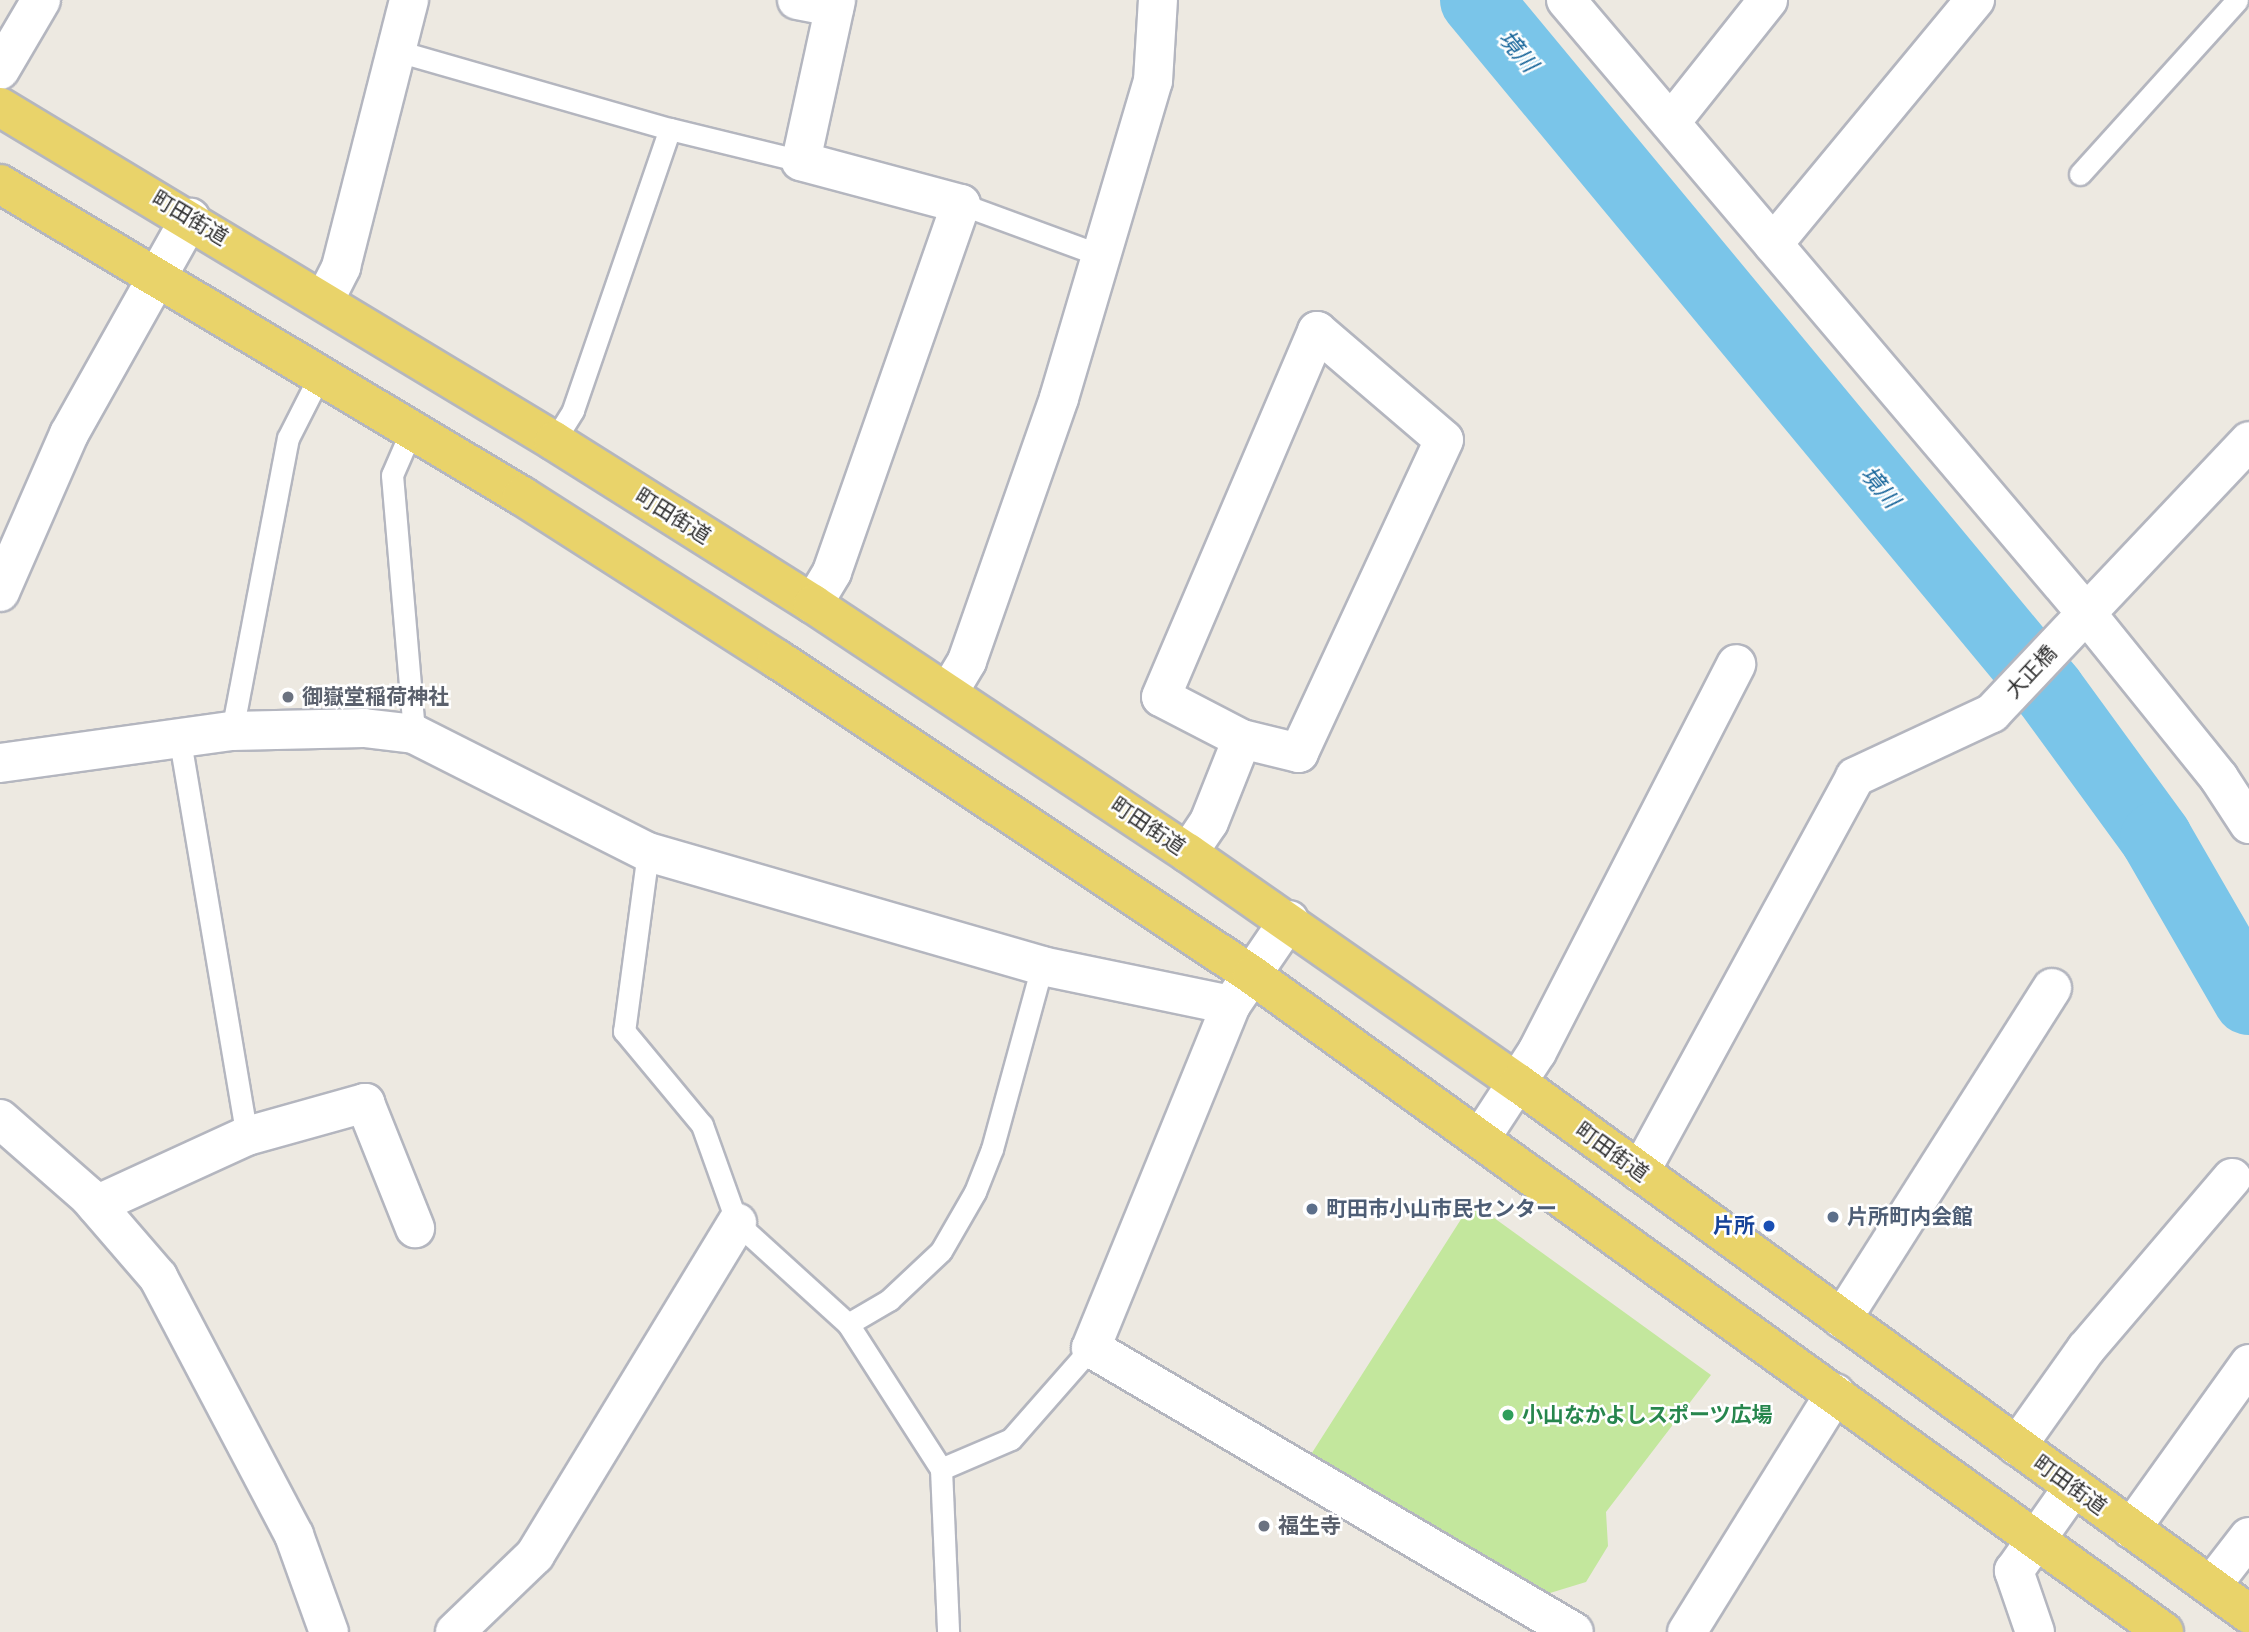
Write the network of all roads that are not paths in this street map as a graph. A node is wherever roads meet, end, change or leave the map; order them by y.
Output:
1 (41, 0) edge
2 (409, 0) edge
3 (797, 0) edge
4 (1158, 0) edge
5 (1566, 0) edge
6 (1768, 0) edge
7 (1975, 0) edge
8 (2237, 0) edge
9 (835, 4) edge
10 (394, 50) junction
11 (0, 70) edge
12 (0, 107) edge
13 (1671, 122) junction
14 (670, 129) junction
15 (801, 161) junction
16 (2080, 174) dead end
17 (0, 184) edge
18 (961, 204) junction
19 (190, 218) junction
20 (1773, 244) junction
21 (1102, 256) junction
22 (158, 275) junction
23 (325, 299) junction
24 (321, 373) junction
25 (412, 429) junction
26 (554, 441) junction
27 (2249, 441) edge
28 (0, 592) edge
29 (813, 604) junction
30 (2078, 622) junction
31 (1737, 664) dead end
32 (948, 693) junction
33 (232, 731) junction
34 (414, 734) junction
35 (179, 735) junction
36 (1242, 738) junction
37 (0, 763) edge
38 (2219, 778) junction
39 (2249, 803) edge
40 (2249, 824) edge
41 (648, 852) junction
42 (1188, 853) junction
43 (1289, 920) junction
44 (1042, 966) junction
45 (2052, 988) dead end
46 (1241, 990) junction
47 (1518, 1083) junction
48 (0, 1119) edge
49 (247, 1136) junction
50 (1482, 1136) junction
51 (1640, 1172) junction
52 (2232, 1178) dead end
53 (96, 1205) junction
54 (737, 1223) junction
55 (415, 1228) dead end
56 (1842, 1319) junction
57 (848, 1324) junction
58 (1091, 1348) junction
59 (2249, 1364) edge
60 (1835, 1393) junction
61 (2017, 1446) junction
62 (940, 1469) junction
63 (2073, 1487) junction
64 (2132, 1529) junction
65 (2249, 1537) edge
66 (2036, 1539) junction
67 (2211, 1586) junction
68 (2249, 1614) edge
69 (329, 1632) edge
70 (455, 1632) edge
71 (948, 1632) edge
72 (1574, 1632) edge
73 (1687, 1632) edge
74 (2035, 1632) edge
75 (2164, 1632) edge

1 - 11 street
2 - 10 street
3 - 9 street
4 - 21 street
5 - 13 street
6 - 13 street
7 - 20 street
8 - 16 lane
9 - 15 street
10 - 14 lane
10 - 23 street
12 - 19 main road, 町田街道
13 - 20 street
14 - 15 lane
14 - 26 lane
15 - 18 street
17 - 22 main road
18 - 21 lane
18 - 29 street
19 - 22 street
19 - 23 main road, 町田街道
20 - 30 street
21 - 32 street
22 - 24 main road
22 - 28 street
23 - 26 main road, 町田街道
24 - 25 main road
24 - 33 lane
25 - 34 lane
25 - 46 main road
26 - 29 main road, 町田街道
27 - 30 street, 大正橋
29 - 32 main road, 町田街道
30 - 38 street
30 - 51 street, 大正橋
31 - 47 street
32 - 42 main road, 町田街道
33 - 34 street
33 - 35 street
34 - 41 street
35 - 37 street
35 - 49 lane
36 - 36 street
36 - 42 street
38 - 39 lane
38 - 40 street
41 - 44 street
41 - 54 lane
42 - 43 main road, 町田街道
43 - 46 street
43 - 47 main road, 町田街道
44 - 46 street
44 - 57 lane
45 - 56 street
46 - 50 main road
46 - 58 street
47 - 50 street
47 - 51 main road, 町田街道
48 - 53 street
49 - 53 street
49 - 55 street
50 - 60 main road
51 - 56 main road, 町田街道
52 - 61 street
53 - 69 street
54 - 57 lane
54 - 70 street
56 - 61 main road, 町田街道
57 - 62 lane
58 - 62 lane
58 - 72 street
59 - 64 street
60 - 66 main road
60 - 73 street
61 - 63 main road, 町田街道
62 - 71 lane
63 - 64 main road, 町田街道
63 - 66 street
64 - 67 main road, 町田街道
65 - 67 street
66 - 74 street
66 - 75 main road
67 - 68 main road, 町田街道

